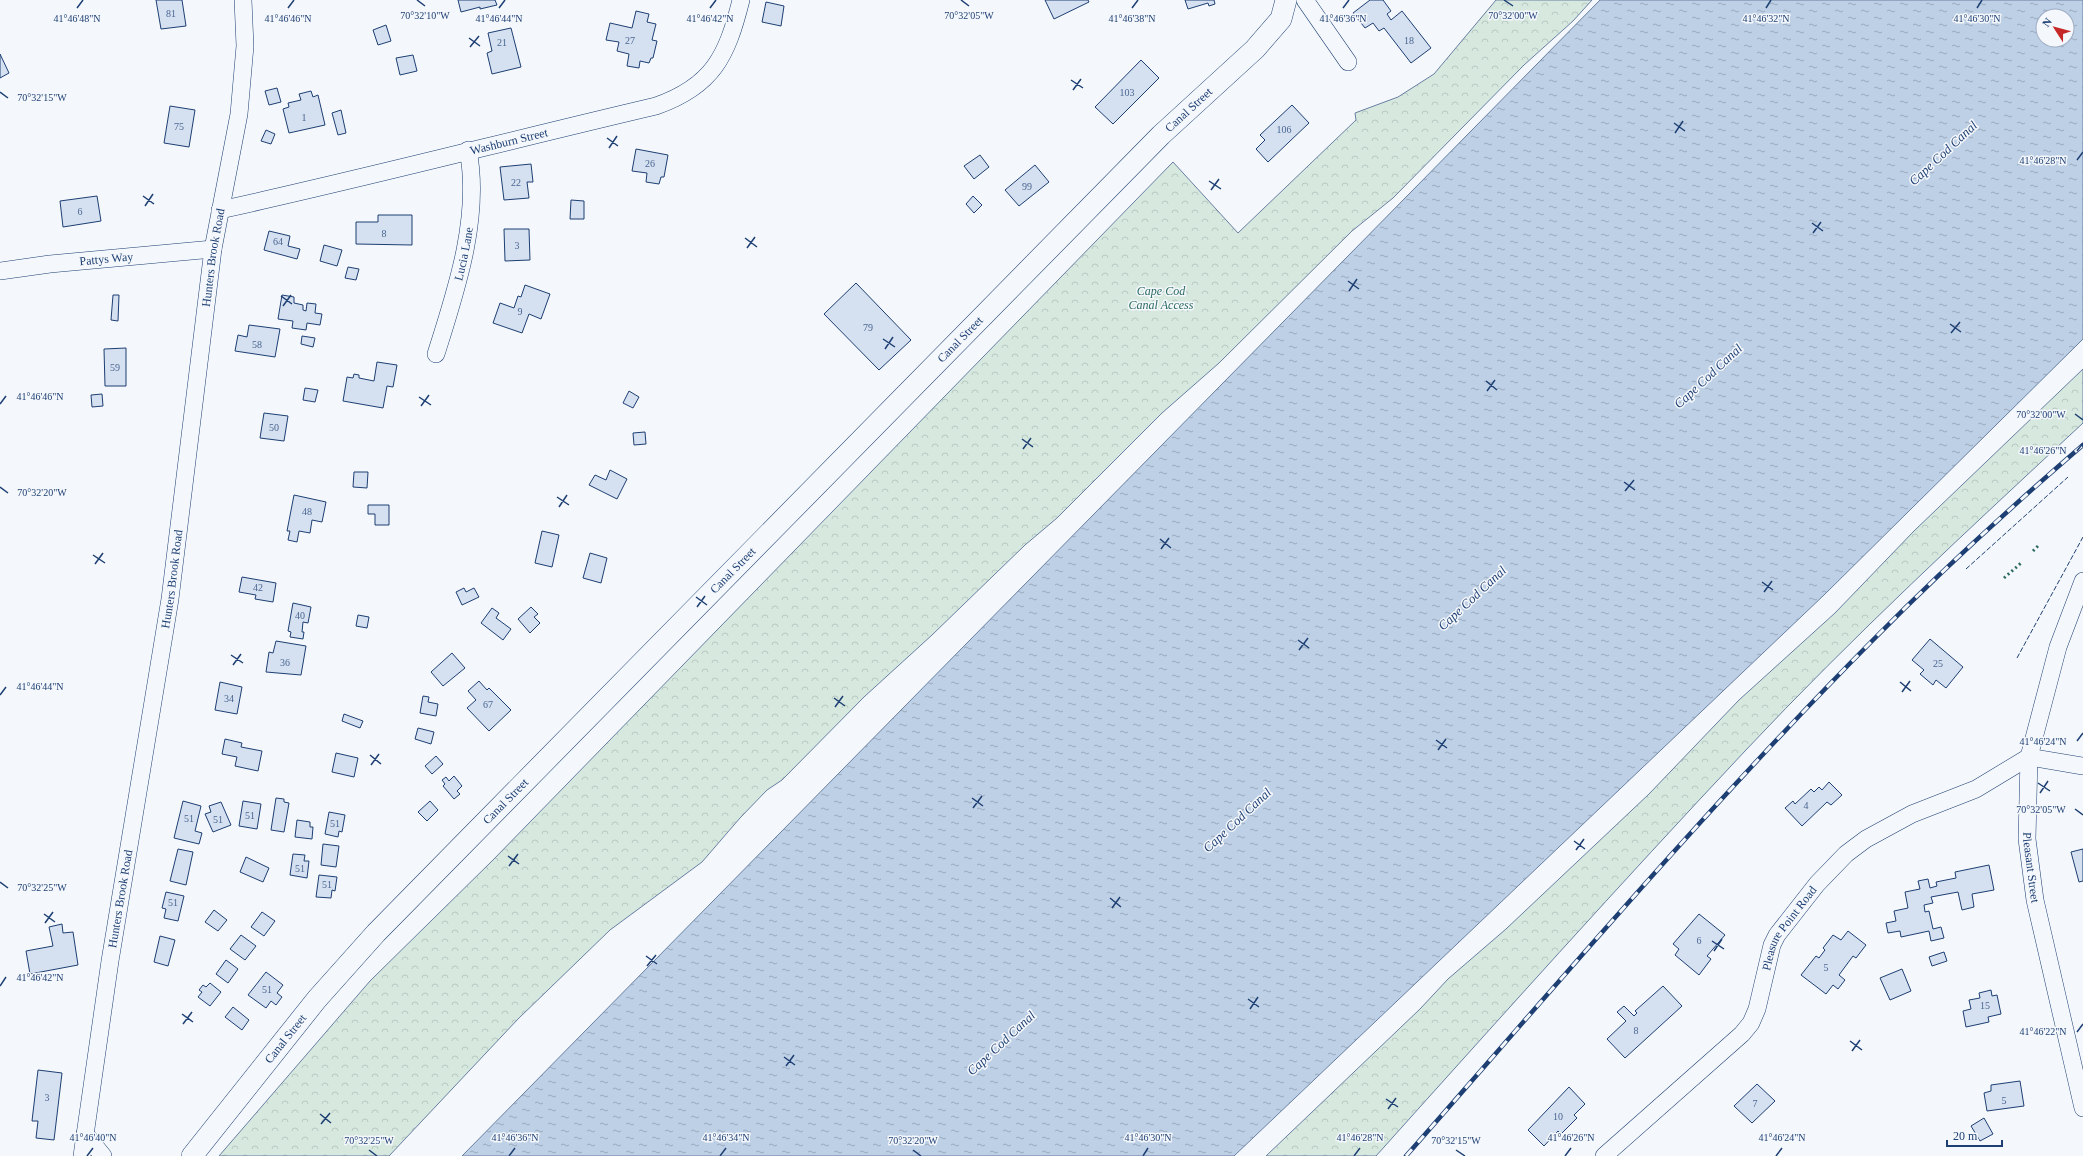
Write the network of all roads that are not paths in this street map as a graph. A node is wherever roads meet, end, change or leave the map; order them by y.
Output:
1 (243, 0) edge
2 (741, 0) edge
3 (1286, 0) edge
4 (1306, 0) edge
5 (1348, 62) dead end
6 (468, 150) junction
7 (220, 210) junction
8 (213, 249) junction
9 (0, 271) edge
10 (436, 354) dead end
11 (2083, 581) edge
12 (2029, 757) junction
13 (2083, 766) edge
14 (2083, 1108) edge
15 (85, 1134) junction
16 (82, 1156) edge
17 (103, 1156) edge
18 (192, 1156) edge
19 (1604, 1156) edge

1 - 7 street, Hunters Brook Road
2 - 6 street, Washburn Street
3 - 18 street, Canal Street
4 - 5 street
6 - 7 street, Washburn Street
6 - 10 street, Lucia Lane
7 - 8 street, Hunters Brook Road
8 - 9 street, Pattys Way
8 - 15 street, Hunters Brook Road
11 - 12 street, Pleasant Street
12 - 13 street
12 - 14 street, Pleasant Street
12 - 19 street, Pleasure Point Road
15 - 16 street, Hunters Brook Road
15 - 17 street

